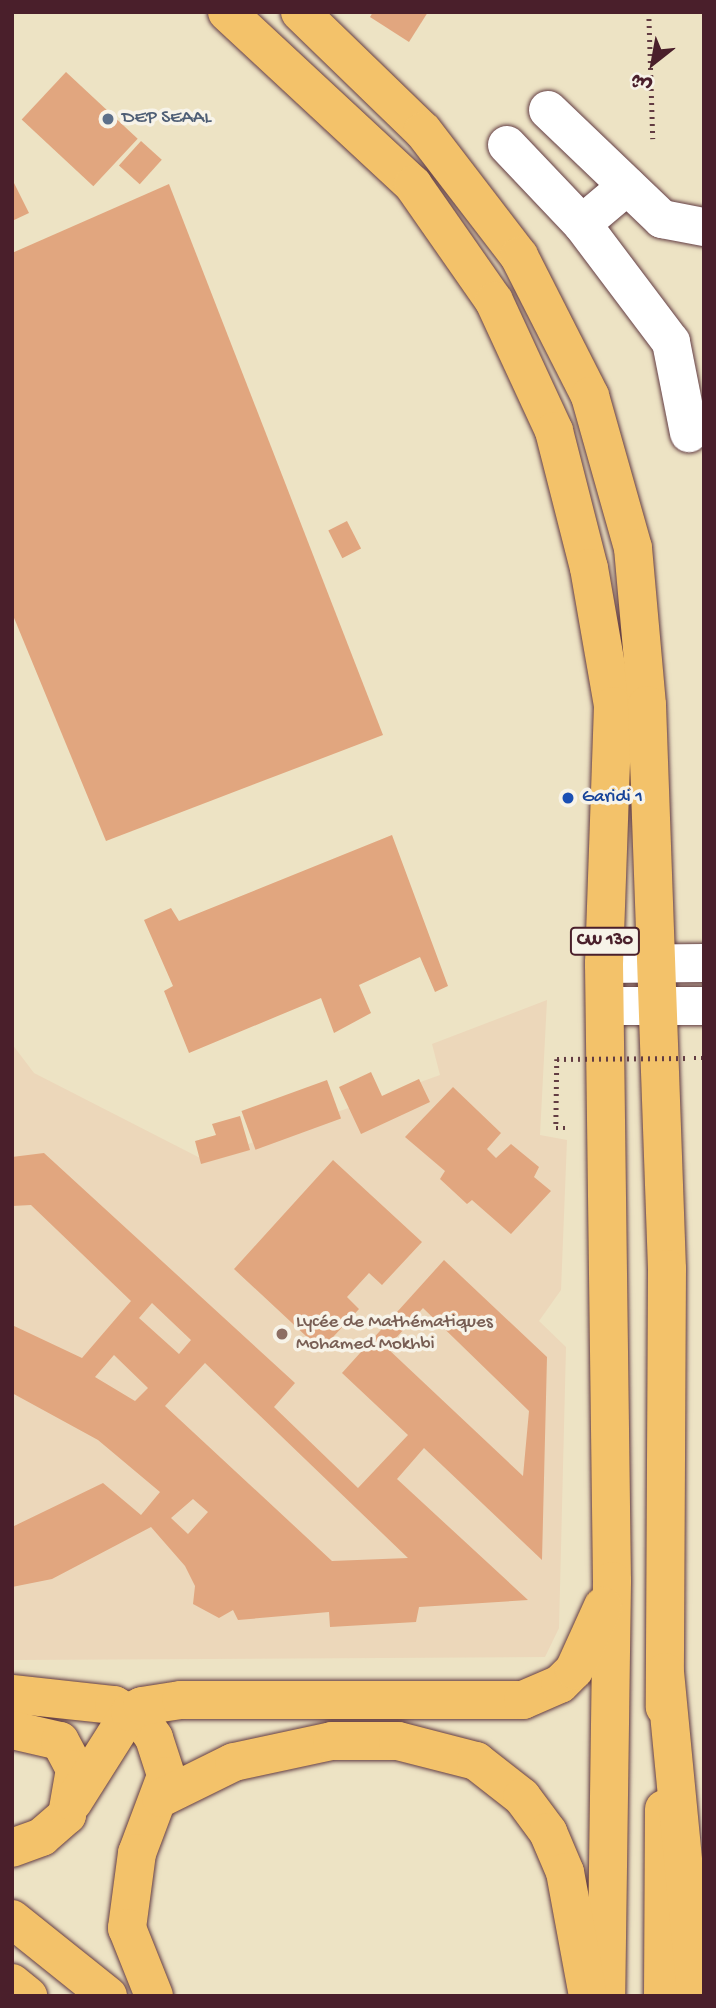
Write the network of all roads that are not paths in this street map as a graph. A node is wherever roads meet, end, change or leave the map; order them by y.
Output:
1 (228, 12) edge
2 (277, 12) edge
3 (300, 12) edge
4 (548, 110) dead end
5 (423, 131) junction
6 (507, 145) dead end
7 (627, 186) junction
8 (582, 224) junction
9 (704, 227) edge
10 (689, 433) dead end
11 (704, 963) edge
12 (604, 964) junction
13 (653, 964) junction
14 (605, 1006) junction
15 (655, 1006) junction
16 (704, 1006) edge
17 (612, 1581) junction
18 (665, 1672) junction
19 (12, 1694) edge
20 (130, 1712) junction
21 (12, 1730) edge
22 (161, 1798) junction
23 (73, 1802) junction
24 (12, 1848) edge
25 (12, 1919) edge
26 (12, 1983) edge
27 (28, 1996) edge
28 (108, 1996) edge
29 (154, 1996) edge
30 (589, 1996) edge
31 (606, 1996) edge
32 (663, 1996) edge
33 (696, 1996) edge

1 - 12 main road, CW 130
2 - 5 main road
3 - 5 main road, CW 130
4 - 7 street
5 - 13 main road, CW 130
6 - 8 street
7 - 8 street
7 - 9 street
8 - 10 street
11 - 13 street
12 - 13 street
12 - 14 main road, CW 130
13 - 15 main road, CW 130
14 - 15 street
14 - 17 main road, CW 130
15 - 16 street
15 - 18 main road, CW 130
17 - 20 main road
17 - 31 main road, CW 130
18 - 32 main road, CW 130
18 - 33 main road
19 - 20 main road
20 - 22 main road
20 - 23 main road
21 - 23 main road
22 - 29 main road
22 - 30 main road
23 - 24 main road
25 - 28 main road
26 - 27 main road

